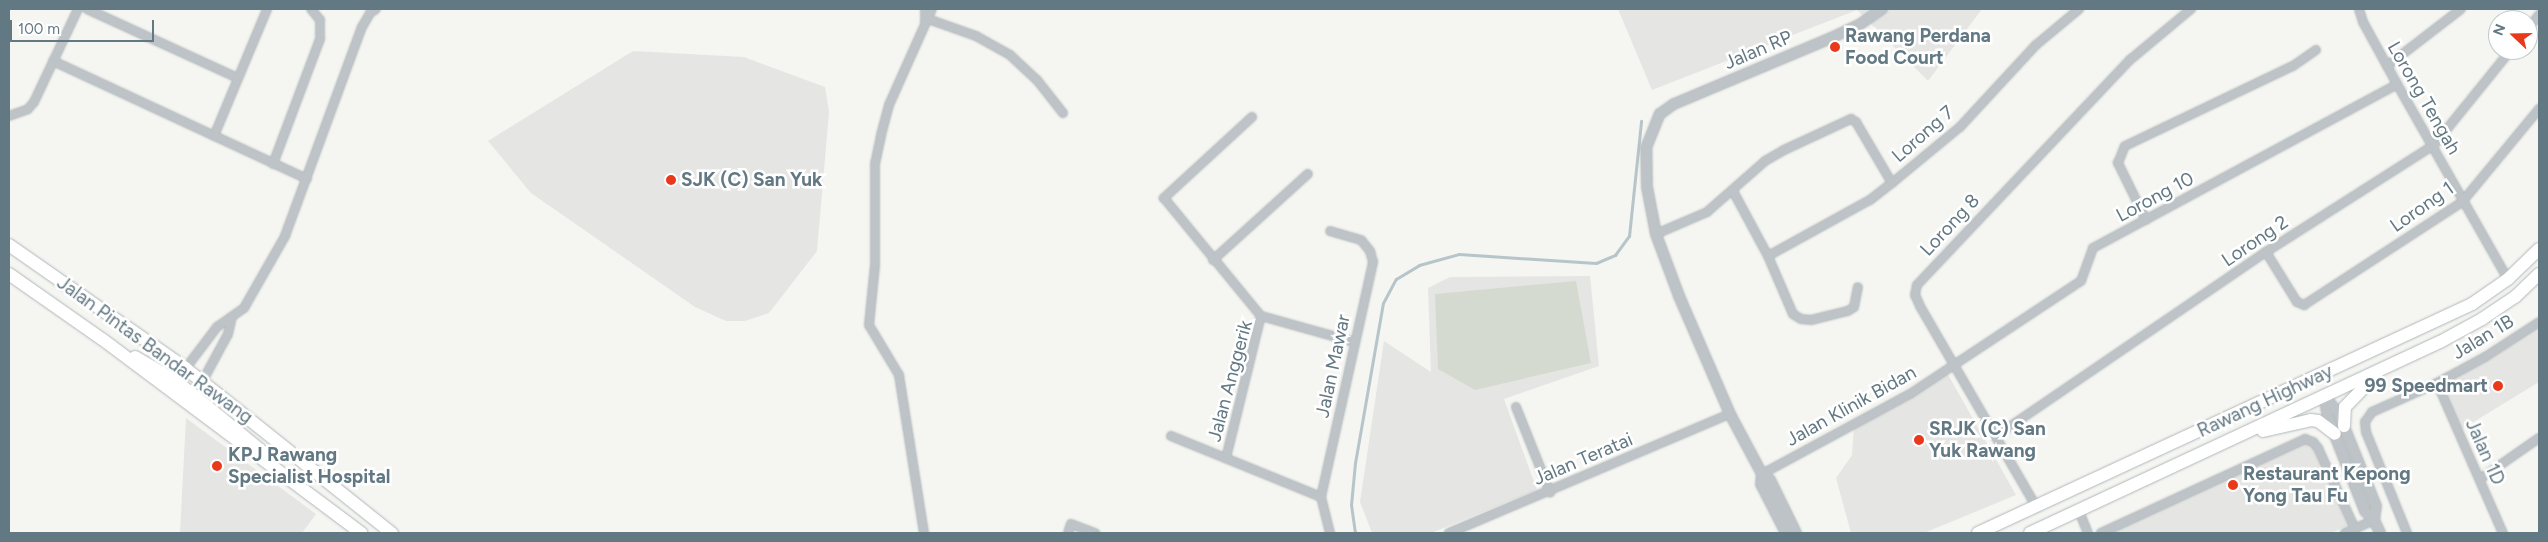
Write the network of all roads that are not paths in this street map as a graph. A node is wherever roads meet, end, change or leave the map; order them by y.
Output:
1 (78, 9) edge
2 (87, 9) edge
3 (267, 9) edge
4 (311, 9) edge
5 (925, 9) edge
6 (932, 9) edge
7 (1882, 9) edge
8 (2079, 9) edge
9 (2191, 9) edge
10 (2359, 9) edge
11 (2461, 9) edge
12 (371, 10) edge
13 (927, 22) junction
14 (2316, 50) dead end
15 (54, 60) junction
16 (2503, 60) edge
17 (2387, 66) junction
18 (238, 78) junction
19 (2397, 84) junction
20 (2539, 109) edge
21 (1063, 113) dead end
22 (9, 116) edge
23 (1252, 118) dead end
24 (214, 136) junction
25 (2434, 145) junction
26 (273, 164) junction
27 (1308, 174) dead end
28 (306, 179) junction
29 (1892, 183) junction
30 (1733, 191) junction
31 (2462, 202) junction
32 (2146, 220) junction
33 (1330, 231) dead end
34 (1656, 234) junction
35 (9, 244) edge
36 (2539, 249) edge
37 (2266, 252) junction
38 (1768, 256) junction
39 (1213, 260) junction
40 (9, 274) edge
41 (2539, 274) edge
42 (2508, 279) junction
43 (1858, 288) dead end
44 (232, 316) junction
45 (1261, 316) junction
46 (2539, 322) edge
47 (102, 339) junction
48 (1354, 342) junction
49 (2344, 365) junction
50 (1954, 366) junction
51 (185, 368) junction
52 (2383, 368) junction
53 (176, 381) junction
54 (204, 383) junction
55 (2437, 384) junction
56 (2287, 392) junction
57 (195, 395) junction
58 (2324, 395) junction
59 (1516, 406) dead end
60 (1730, 414) junction
61 (2339, 430) junction
62 (1171, 436) dead end
63 (1996, 436) junction
64 (2241, 436) junction
65 (2539, 438) edge
66 (1226, 458) junction
67 (1762, 474) junction
68 (2480, 479) junction
69 (304, 489) junction
70 (1550, 492) junction
71 (1322, 497) junction
72 (2037, 508) junction
73 (2079, 512) junction
74 (2374, 520) junction
75 (2355, 529) junction
76 (2035, 532) edge
77 (361, 533) edge
78 (392, 533) edge
79 (924, 533) edge
80 (1068, 533) edge
81 (1095, 533) edge
82 (1330, 533) edge
83 (1449, 533) edge
84 (1786, 533) edge
85 (1796, 533) edge
86 (1978, 533) edge
87 (2088, 533) edge
88 (2101, 533) edge
89 (2345, 533) edge
90 (2380, 533) edge
91 (2407, 533) edge
92 (2503, 533) edge

1 - 15 street
2 - 18 street
3 - 18 street
4 - 26 street
5 - 13 street
6 - 13 street
7 - 34 street, Jalan RP
8 - 29 street, Lorong 7
9 - 50 street, Lorong 8
10 - 17 street, Lorong Tengah
11 - 17 street
12 - 28 street
13 - 21 street
13 - 79 street
14 - 32 street
15 - 22 street
15 - 24 street
16 - 25 street, Lorong 2
17 - 19 street, Lorong Tengah
18 - 24 street
19 - 25 street, Lorong Tengah
19 - 32 street, Lorong 10
20 - 31 street, Lorong 1
23 - 39 street
24 - 26 street
25 - 31 street, Lorong Tengah
25 - 37 street, Lorong 2
26 - 28 street
27 - 39 street
28 - 44 street
29 - 30 street
29 - 38 street, Lorong 7
30 - 34 street
30 - 38 street
31 - 37 street, Lorong 1
31 - 42 street, Lorong Tengah
32 - 50 street, Lorong 10
33 - 48 street, Jalan Mawar
34 - 60 street
35 - 51 main road, Jalan Pintas Bandar Rawang
36 - 42 main road, Rawang Highway
37 - 63 street, Lorong 2
38 - 43 street
39 - 45 street
40 - 47 main road, Jalan Pintas Bandar Rawang
41 - 52 main road, Rawang Highway
42 - 49 main road, Rawang Highway
44 - 51 street
44 - 54 street
45 - 48 street, Jalan Anggerik
45 - 66 street, Jalan Anggerik
46 - 55 street, Jalan 1B
47 - 53 main road
47 - 69 main road, Jalan Pintas Bandar Rawang
48 - 71 street, Jalan Mawar
49 - 56 main road, Rawang Highway
49 - 58 main road
50 - 63 street, Lorong 8
50 - 67 street, Jalan Klinik Bidan
51 - 53 street
51 - 54 main road, Jalan Pintas Bandar Rawang
52 - 58 main road, Rawang Highway
52 - 61 main road
53 - 57 main road
54 - 57 street
54 - 78 main road, Jalan Pintas Bandar Rawang
55 - 68 street, Jalan 1D
55 - 91 street, Jalan 1B
56 - 58 main road
56 - 72 main road, Rawang Highway
57 - 69 main road
58 - 61 street
58 - 64 main road, Rawang Highway
59 - 70 street
60 - 67 street
60 - 70 street, Jalan Teratai
61 - 64 main road
61 - 74 street
62 - 66 street
63 - 72 street, Lorong 8
64 - 73 main road, Rawang Highway
65 - 68 street
66 - 71 street
67 - 84 street
67 - 85 street
68 - 92 street, Jalan 1D
69 - 77 main road, Jalan Pintas Bandar Rawang
70 - 83 street, Jalan Teratai
71 - 82 street, Jalan Mawar
72 - 86 main road, Rawang Highway
73 - 76 main road, Rawang Highway
73 - 87 street
74 - 75 street
74 - 90 street
75 - 88 street
75 - 89 street
80 - 81 street

